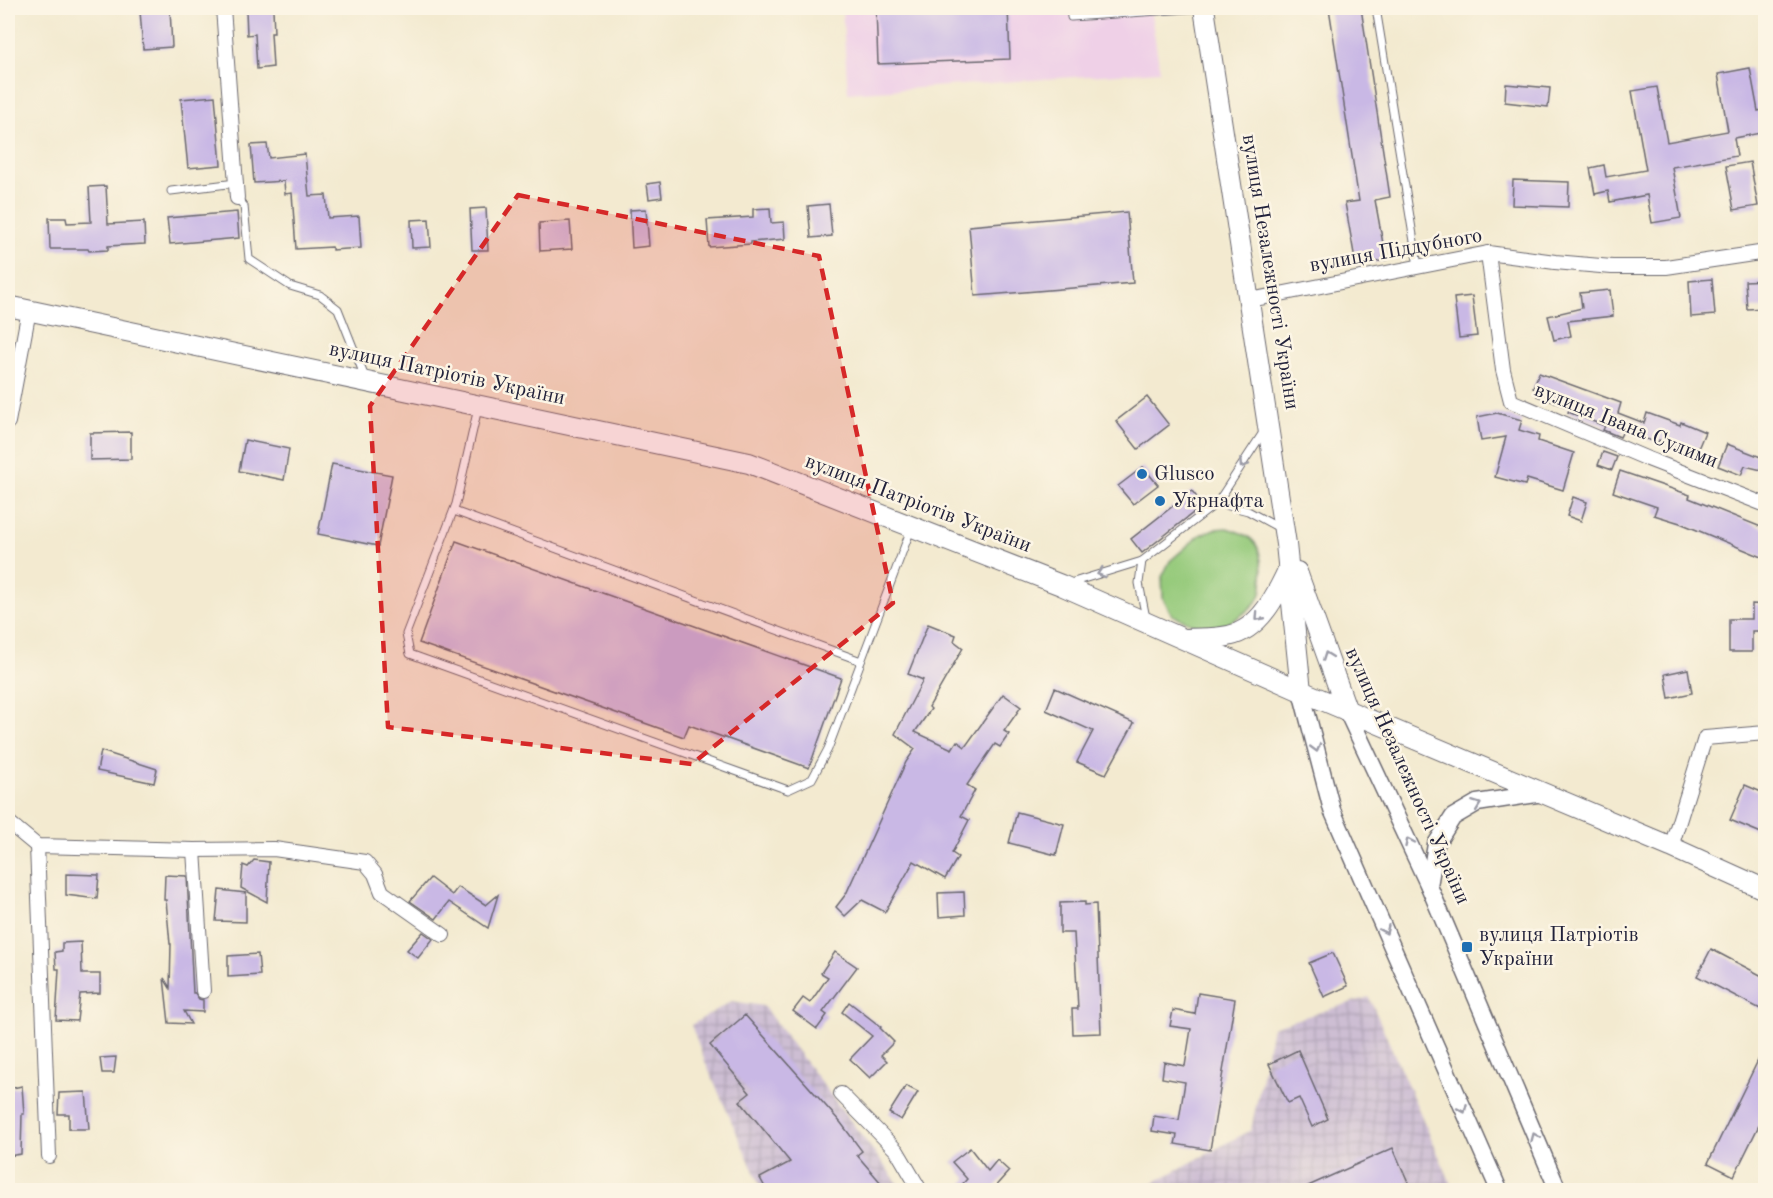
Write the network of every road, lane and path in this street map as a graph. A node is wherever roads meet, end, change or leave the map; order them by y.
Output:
1 (223, 8) edge
2 (1070, 8) edge
3 (1204, 8) edge
4 (1376, 8) edge
5 (236, 183) junction
6 (171, 191) dead end
7 (237, 198) joint
8 (1766, 252) edge
9 (1488, 253) junction
10 (1418, 267) junction
11 (1250, 300) junction
12 (8, 306) edge
13 (29, 310) junction
14 (367, 382) junction
15 (478, 405) junction
16 (8, 422) edge
17 (1269, 424) junction
18 (1217, 503) junction
19 (1766, 505) edge
20 (454, 511) junction
21 (912, 527) junction
22 (1286, 538) junction
23 (1142, 561) junction
24 (1289, 568) junction
25 (1061, 585) junction
26 (1147, 623) junction
27 (1182, 639) junction
28 (861, 661) junction
29 (1301, 691) junction
30 (1347, 711) junction
31 (1766, 733) edge
32 (1543, 793) junction
33 (8, 822) edge
34 (37, 846) junction
35 (1671, 847) junction
36 (194, 850) junction
37 (1429, 886) junction
38 (1766, 890) edge
39 (443, 935) dead end
40 (203, 991) dead end
41 (841, 1094) dead end
42 (49, 1156) dead end
43 (920, 1191) edge
44 (1499, 1191) edge
45 (1558, 1191) edge

1 - 5 street
2 - 3 lane
3 - 11 main road, вулиця Незалежності України
4 - 10 lane
5 - 6 lane
5 - 7 street
7 - 14 lane
8 - 9 street, вулиця Піддубного
9 - 10 street, вулиця Піддубного
9 - 19 street, вулиця Івана Сулими
10 - 11 street, вулиця Піддубного
11 - 17 main road, вулиця Незалежності України
12 - 13 main road, вулиця Патріотів України
13 - 14 main road, вулиця Патріотів України
13 - 16 street
14 - 15 main road, вулиця Патріотів України
15 - 20 lane
15 - 21 main road, вулиця Патріотів України
17 -> 18 lane
17 - 22 main road, вулиця Незалежності України
18 - 22 lane
18 - 23 lane
20 - 28 lane
20 - 28 lane
21 - 25 main road, вулиця Патріотів України
21 - 28 lane
22 - 24 main road, вулиця Незалежності України
30 -> 22 main road, вулиця Незалежності України
23 -> 25 lane
23 - 26 lane
24 -> 27 main road
24 - 29 main road, вулиця Незалежності України
25 - 26 main road, вулиця Патріотів України
26 - 27 main road, вулиця Патріотів України
27 - 29 main road, вулиця Патріотів України
29 - 30 main road, вулиця Патріотів України
29 -> 44 street, вулиця Незалежності України
30 - 32 main road, вулиця Патріотів України
37 -> 30 street, вулиця Незалежності України
31 - 35 street
32 - 35 main road, вулиця Патріотів України
37 -> 32 street
33 - 34 street
34 - 36 street
34 - 42 street
35 - 38 main road, вулиця Патріотів України
36 - 39 street
36 - 40 street
45 -> 37 street, вулиця Незалежності України
41 - 43 street

